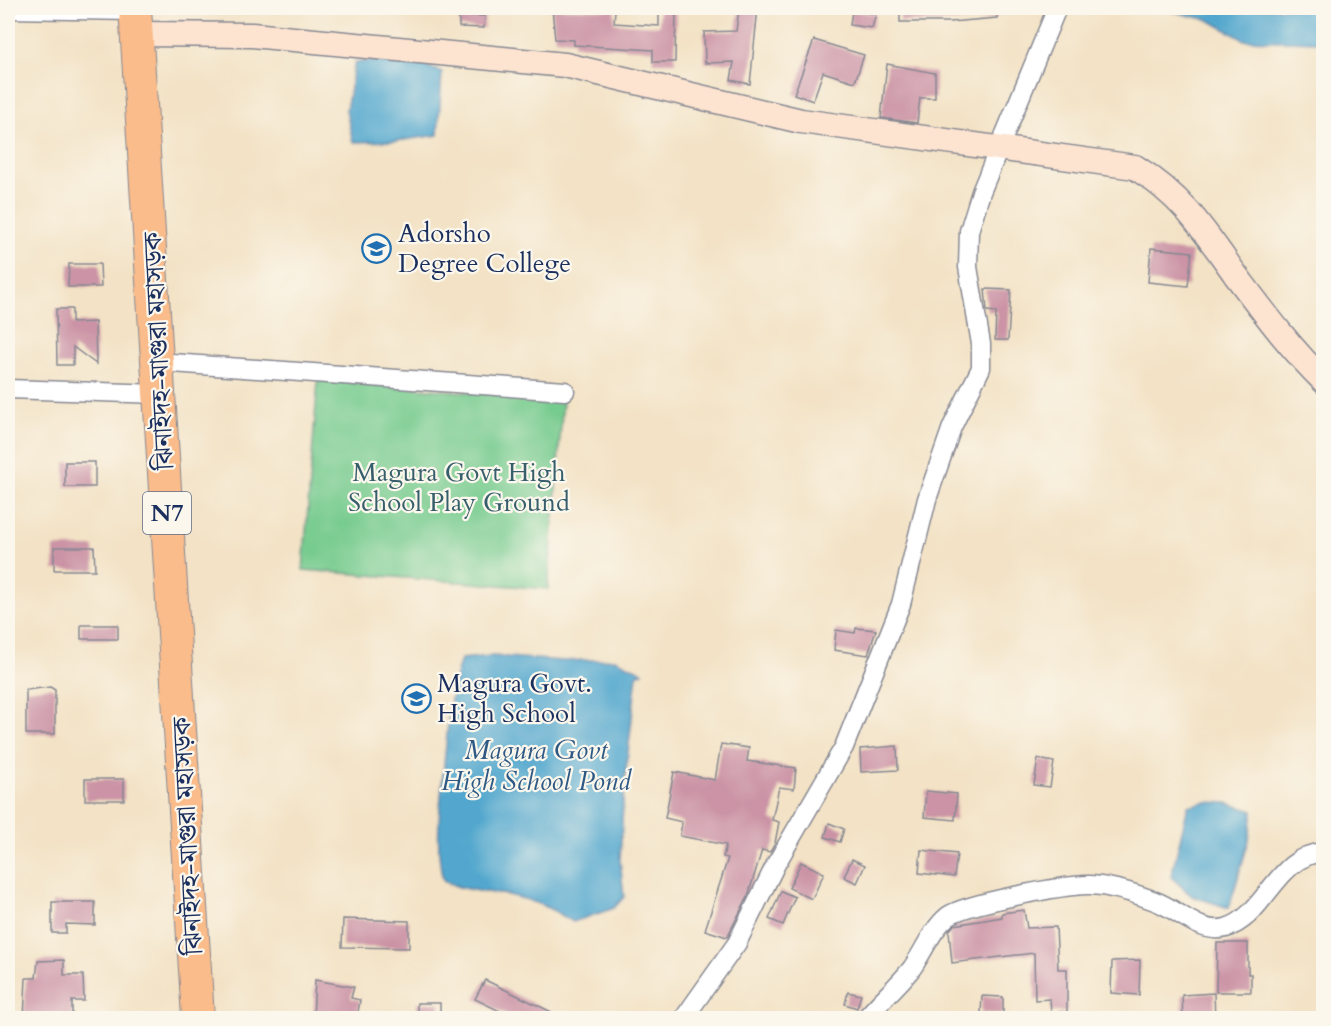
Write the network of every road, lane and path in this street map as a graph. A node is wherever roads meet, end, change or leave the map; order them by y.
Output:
1 (1057, 8) edge
2 (8, 9) edge
3 (136, 17) edge
4 (1001, 147) junction
5 (158, 362) junction
6 (1323, 381) edge
7 (8, 388) edge
8 (565, 391) dead end
9 (160, 394) junction
10 (1323, 852) edge
11 (198, 1018) edge
12 (684, 1018) edge
13 (866, 1018) edge

1 - 4 street
2 - 3 street
3 - 4 main road
3 - 5 highway, ঝিনাইদহ-মাগুরা মহাসড়ক / N7
4 - 6 main road
4 - 12 street
5 - 8 street
5 - 9 highway, ঝিনাইদহ-মাগুরা মহাসড়ক / N7
7 - 9 street
9 - 11 highway, ঝিনাইদহ-মাগুরা মহাসড়ক / N7
10 - 13 street

